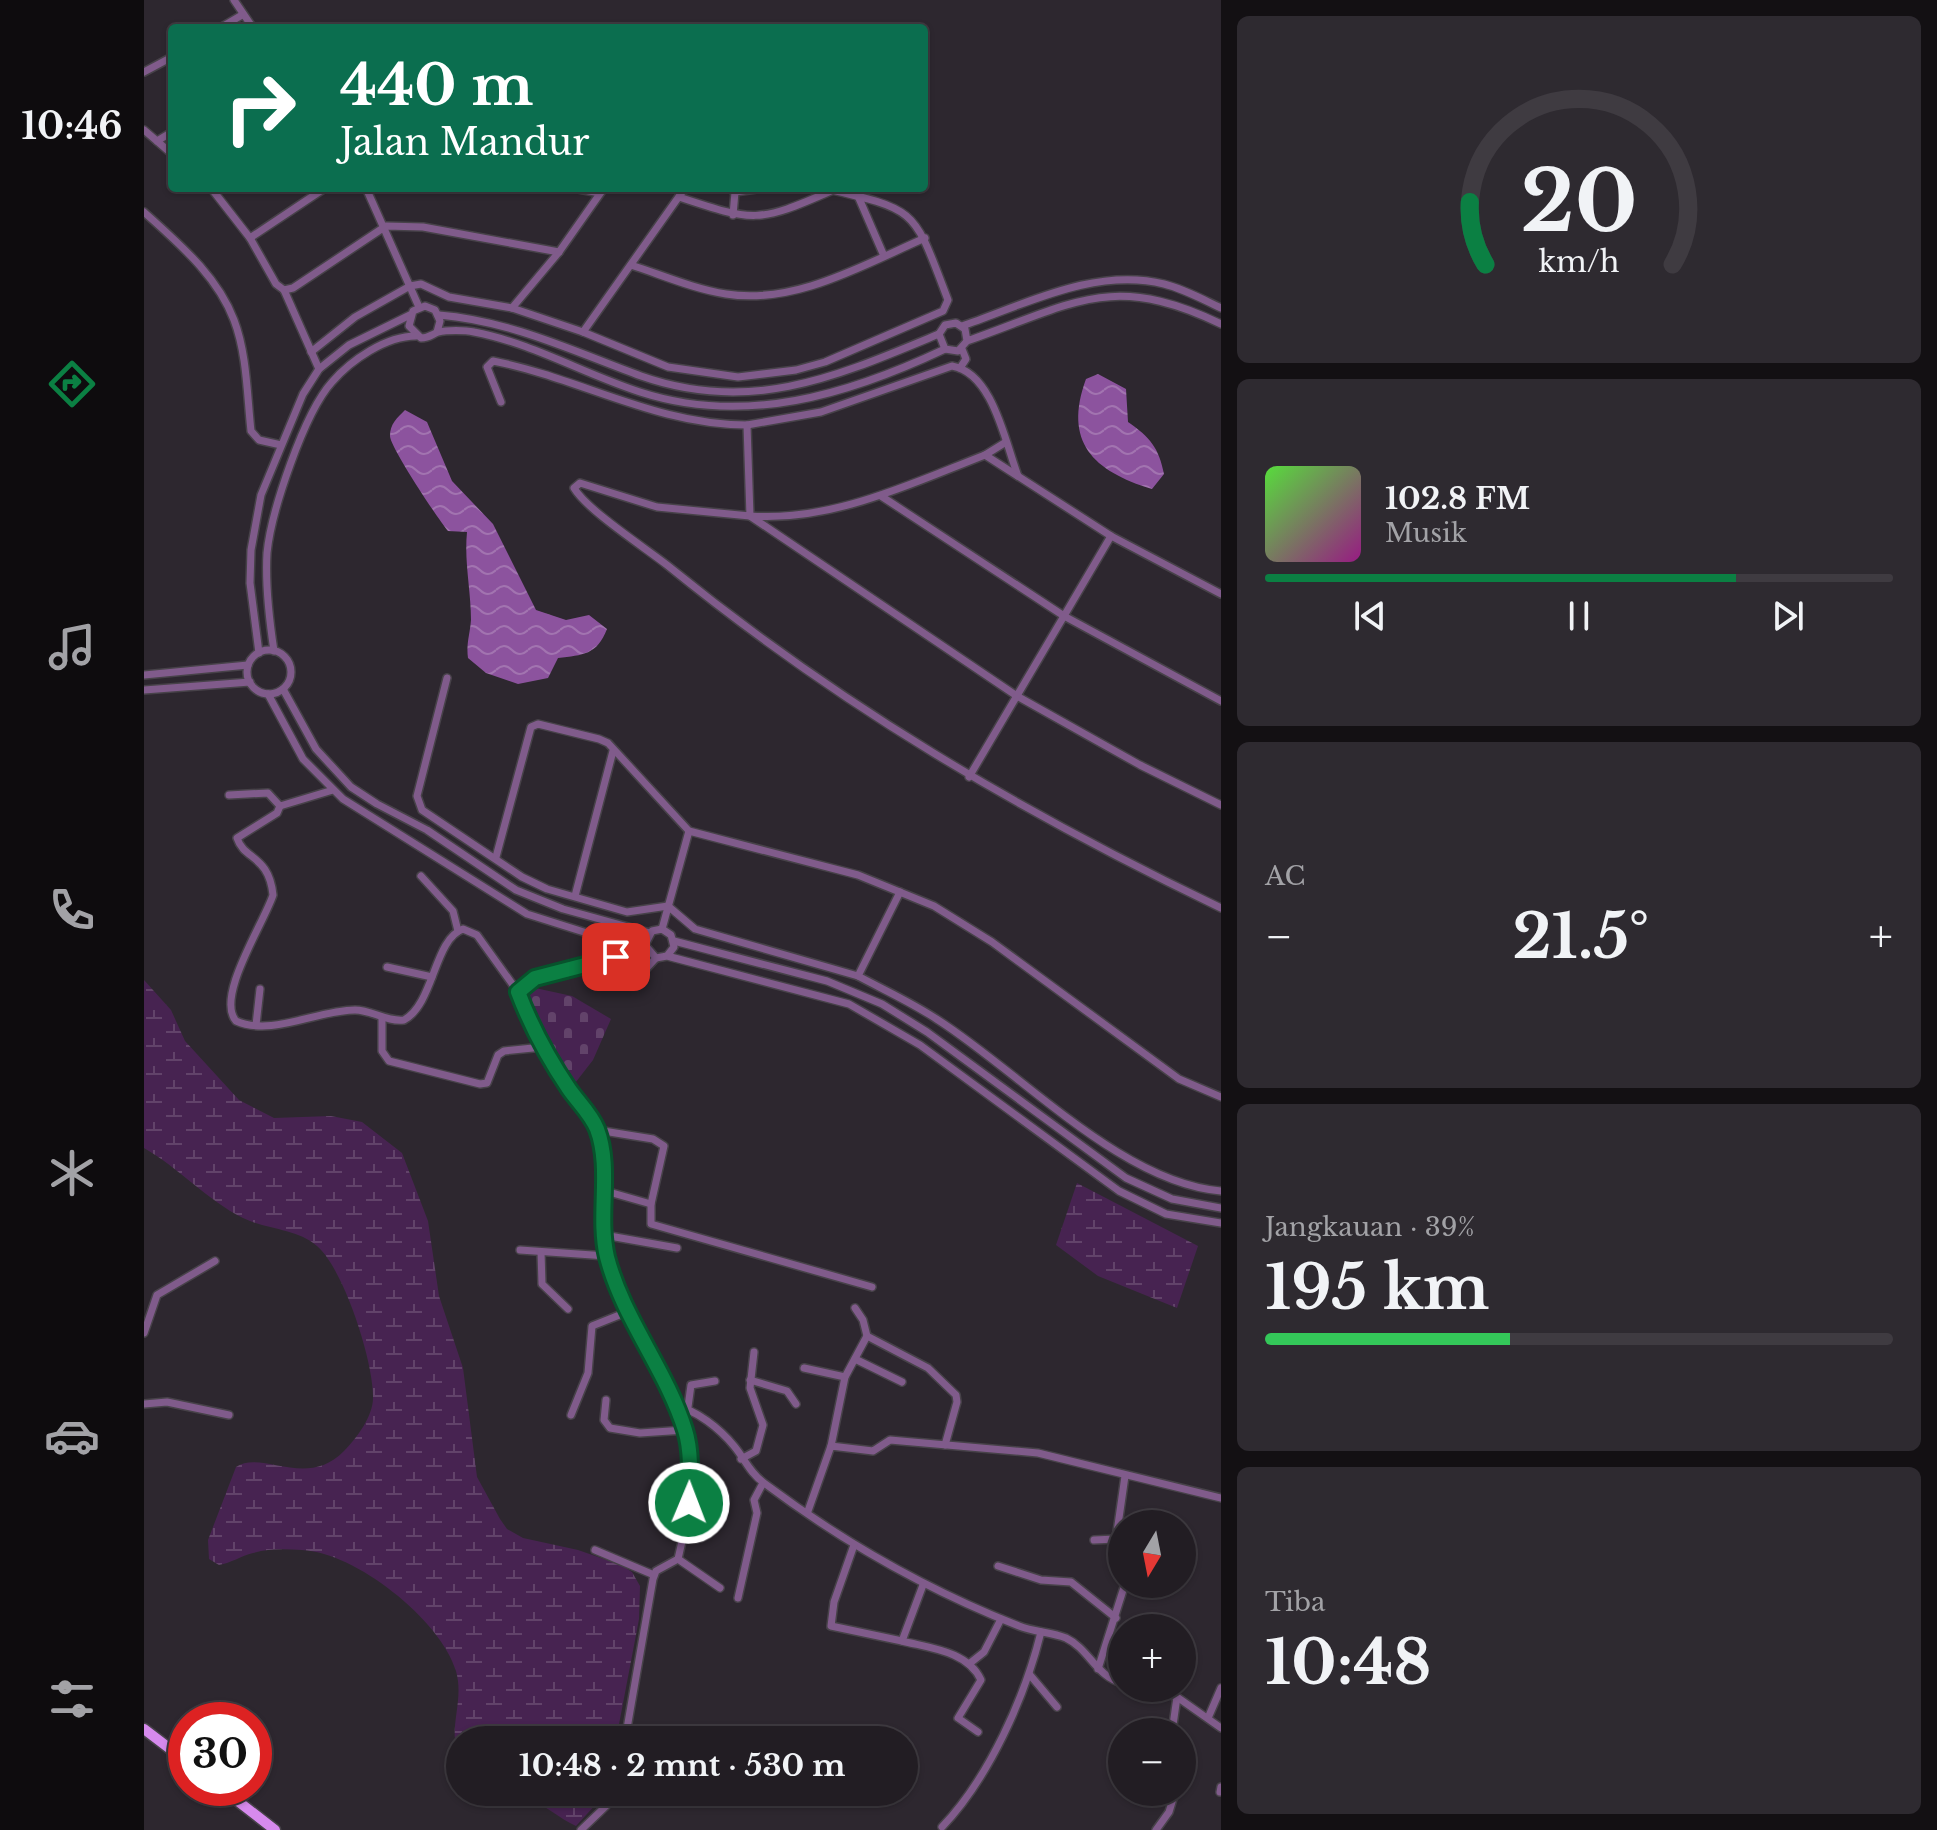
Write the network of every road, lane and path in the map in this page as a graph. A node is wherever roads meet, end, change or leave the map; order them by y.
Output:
1 (234, 0) edge
2 (242, 15) junction
3 (227, 24) edge
4 (250, 24) edge
5 (168, 59) edge
6 (144, 72) edge
7 (144, 130) edge
8 (168, 134) edge
9 (157, 141) junction
10 (168, 151) edge
11 (215, 192) edge
12 (319, 192) edge
13 (368, 192) edge
14 (601, 192) edge
15 (682, 192) edge
16 (732, 192) edge
17 (828, 192) edge
18 (841, 192) edge
19 (858, 196) junction
20 (679, 197) junction
21 (144, 212) edge
22 (733, 215) junction
23 (386, 226) junction
24 (250, 238) junction
25 (925, 238) junction
26 (559, 252) junction
27 (884, 256) junction
28 (631, 265) junction
29 (410, 286) junction
30 (284, 290) junction
31 (419, 307) junction
32 (512, 308) junction
33 (1221, 308) edge
34 (411, 314) junction
35 (439, 315) junction
36 (1221, 324) edge
37 (962, 326) junction
38 (437, 332) junction
39 (583, 332) junction
40 (939, 334) junction
41 (416, 336) junction
42 (965, 345) junction
43 (945, 349) junction
44 (311, 352) junction
45 (960, 368) junction
46 (319, 369) junction
47 (501, 402) dead end
48 (747, 425) junction
49 (1006, 442) junction
50 (281, 445) junction
51 (985, 455) junction
52 (1018, 476) junction
53 (881, 496) junction
54 (750, 516) junction
55 (1111, 536) junction
56 (1221, 594) edge
57 (1064, 616) junction
58 (274, 651) junction
59 (259, 653) junction
60 (248, 665) junction
61 (144, 675) edge
62 (447, 678) dead end
63 (250, 682) junction
64 (283, 689) junction
65 (144, 690) edge
66 (268, 694) junction
67 (1017, 696) junction
68 (1221, 701) edge
69 (613, 751) junction
70 (969, 777) junction
71 (333, 790) junction
72 (229, 795) dead end
73 (1221, 805) edge
74 (280, 806) junction
75 (689, 831) junction
76 (496, 857) junction
77 (421, 876) dead end
78 (900, 892) junction
79 (575, 896) junction
80 (668, 906) junction
81 (1221, 908) edge
82 (662, 929) junction
83 (458, 931) junction
84 (650, 933) junction
85 (674, 941) junction
86 (647, 952) junction
87 (667, 956) junction
88 (656, 958) junction
89 (387, 967) dead end
90 (858, 976) junction
91 (432, 977) junction
92 (260, 989) dead end
93 (518, 992) junction
94 (382, 1018) junction
95 (256, 1025) junction
96 (543, 1047) junction
97 (1221, 1097) edge
98 (597, 1130) junction
99 (602, 1190) junction
100 (1221, 1191) edge
101 (651, 1204) junction
102 (1221, 1208) edge
103 (1221, 1223) edge
104 (604, 1235) junction
105 (677, 1248) dead end
106 (520, 1250) dead end
107 (541, 1252) junction
108 (607, 1256) junction
109 (215, 1261) dead end
110 (872, 1287) dead end
111 (855, 1308) dead end
112 (568, 1309) dead end
113 (627, 1312) junction
114 (148, 1316) edge
115 (144, 1333) edge
116 (867, 1336) junction
117 (754, 1352) dead end
118 (855, 1359) junction
119 (804, 1368) dead end
120 (845, 1377) junction
121 (750, 1380) junction
122 (715, 1381) dead end
123 (902, 1382) dead end
124 (606, 1400) dead end
125 (144, 1404) edge
126 (796, 1404) dead end
127 (675, 1407) junction
128 (688, 1407) junction
129 (229, 1415) dead end
130 (571, 1415) dead end
131 (685, 1430) junction
132 (945, 1445) junction
133 (831, 1446) junction
134 (741, 1459) junction
135 (1125, 1476) junction
136 (763, 1483) junction
137 (1221, 1498) edge
138 (808, 1511) junction
139 (1094, 1540) dead end
140 (854, 1545) junction
141 (595, 1550) dead end
142 (678, 1559) junction
143 (998, 1566) dead end
144 (654, 1575) junction
145 (923, 1585) junction
146 (720, 1588) dead end
147 (738, 1598) dead end
148 (1111, 1614) edge
149 (1001, 1619) junction
150 (1041, 1632) junction
151 (902, 1641) junction
152 (1108, 1641) edge
153 (969, 1664) junction
154 (1098, 1669) junction
155 (1030, 1675) junction
156 (1108, 1675) edge
157 (1221, 1688) edge
158 (1184, 1702) edge
159 (1057, 1707) dead end
160 (1208, 1718) junction
161 (627, 1726) edge
162 (1221, 1728) edge
163 (144, 1729) edge
164 (978, 1732) dead end
165 (168, 1747) edge
166 (244, 1806) edge
167 (606, 1806) edge
168 (1171, 1806) edge
169 (942, 1827) dead end
170 (275, 1830) edge
171 (581, 1830) edge
172 (1156, 1830) edge

1 - 2 street
2 - 3 street
2 - 4 street
5 - 6 street
7 - 9 street
8 - 9 street
9 - 10 street
11 - 24 street
12 - 24 street
13 - 23 street
14 - 26 street
15 - 20 street
16 - 22 street
17 - 22 street
18 - 19 street
19 - 25 street
19 - 27 street
20 - 22 street
20 - 28 street
21 - 50 street
23 - 26 street
23 - 29 street
23 - 30 street
24 - 30 street
25 - 27 street
25 - 39 street
26 - 32 street
27 - 28 street
28 - 39 street
29 - 31 street
29 - 32 street
29 - 44 street
30 - 44 street
31 - 34 street
31 - 35 street
32 - 39 street
33 - 37 street
34 - 41 street
34 - 46 street
35 - 38 street
35 - 40 street
36 - 42 street
37 - 40 street
37 - 42 street
38 - 41 street
38 - 43 street
40 - 43 street
41 - 58 street
42 - 43 street
42 - 45 street
44 - 46 street
45 - 48 street
45 - 49 street
46 - 50 street
47 - 48 street
48 - 54 street
49 - 51 street
49 - 52 street
50 - 59 street
51 - 52 street
51 - 53 street
52 - 55 street
53 - 54 street
53 - 57 street
54 - 67 street
54 - 70 street
55 - 56 street
55 - 57 street
57 - 67 street
57 - 68 street
58 - 59 street
58 - 64 street
59 - 60 street
60 - 61 street
60 - 63 street
62 - 76 street
63 - 65 street
63 - 66 street
64 - 66 street
64 - 84 street
66 - 71 street
67 - 70 street
67 - 73 street
69 - 75 street
69 - 76 street
69 - 79 street
70 - 81 street
71 - 74 street
71 - 86 street
72 - 74 street
74 - 95 street
75 - 78 street
75 - 80 street
76 - 79 street
77 - 83 street
78 - 90 street
78 - 97 street
79 - 80 street
80 - 82 street
80 - 90 street
82 - 84 street
82 - 85 street
83 - 91 street
83 - 93 street
84 - 86 street
85 - 87 street
85 - 102 street
86 - 88 street
87 - 88 street
87 - 103 street
88 - 93 street
89 - 91 street
90 - 100 street
91 - 94 street
92 - 95 street
93 - 96 street
94 - 95 street
94 - 96 street
96 - 98 street
98 - 99 street
98 - 101 street
99 - 101 street
99 - 104 street
101 - 110 street
104 - 105 street
104 - 108 street
106 - 107 street
107 - 108 street
107 - 112 street
108 - 113 street
109 - 114 street
111 - 116 street
113 - 127 street
113 - 130 street
114 - 115 street
116 - 118 street
116 - 132 street
117 - 121 street
118 - 120 street
118 - 123 street
119 - 120 street
120 - 133 street
121 - 126 street
121 - 134 street
122 - 128 street
124 - 131 street
125 - 129 street
127 - 128 street
127 - 131 street
128 - 134 street
131 - 142 street
132 - 133 street
132 - 135 street
133 - 138 street
134 - 136 street
135 - 137 street
135 - 139 street
136 - 138 street
136 - 147 street
138 - 140 street
140 - 145 street
140 - 151 street
141 - 144 street
142 - 144 street
142 - 146 street
143 - 148 street
144 - 161 street
145 - 149 street
145 - 151 street
149 - 150 street
149 - 153 street
150 - 154 street
150 - 155 street
151 - 153 street
152 - 154 street
153 - 164 street
154 - 156 street
155 - 159 street
155 - 169 street
157 - 160 street
158 - 160 street
160 - 162 street
163 - 165 main road
166 - 170 main road
167 - 171 street
168 - 172 street

